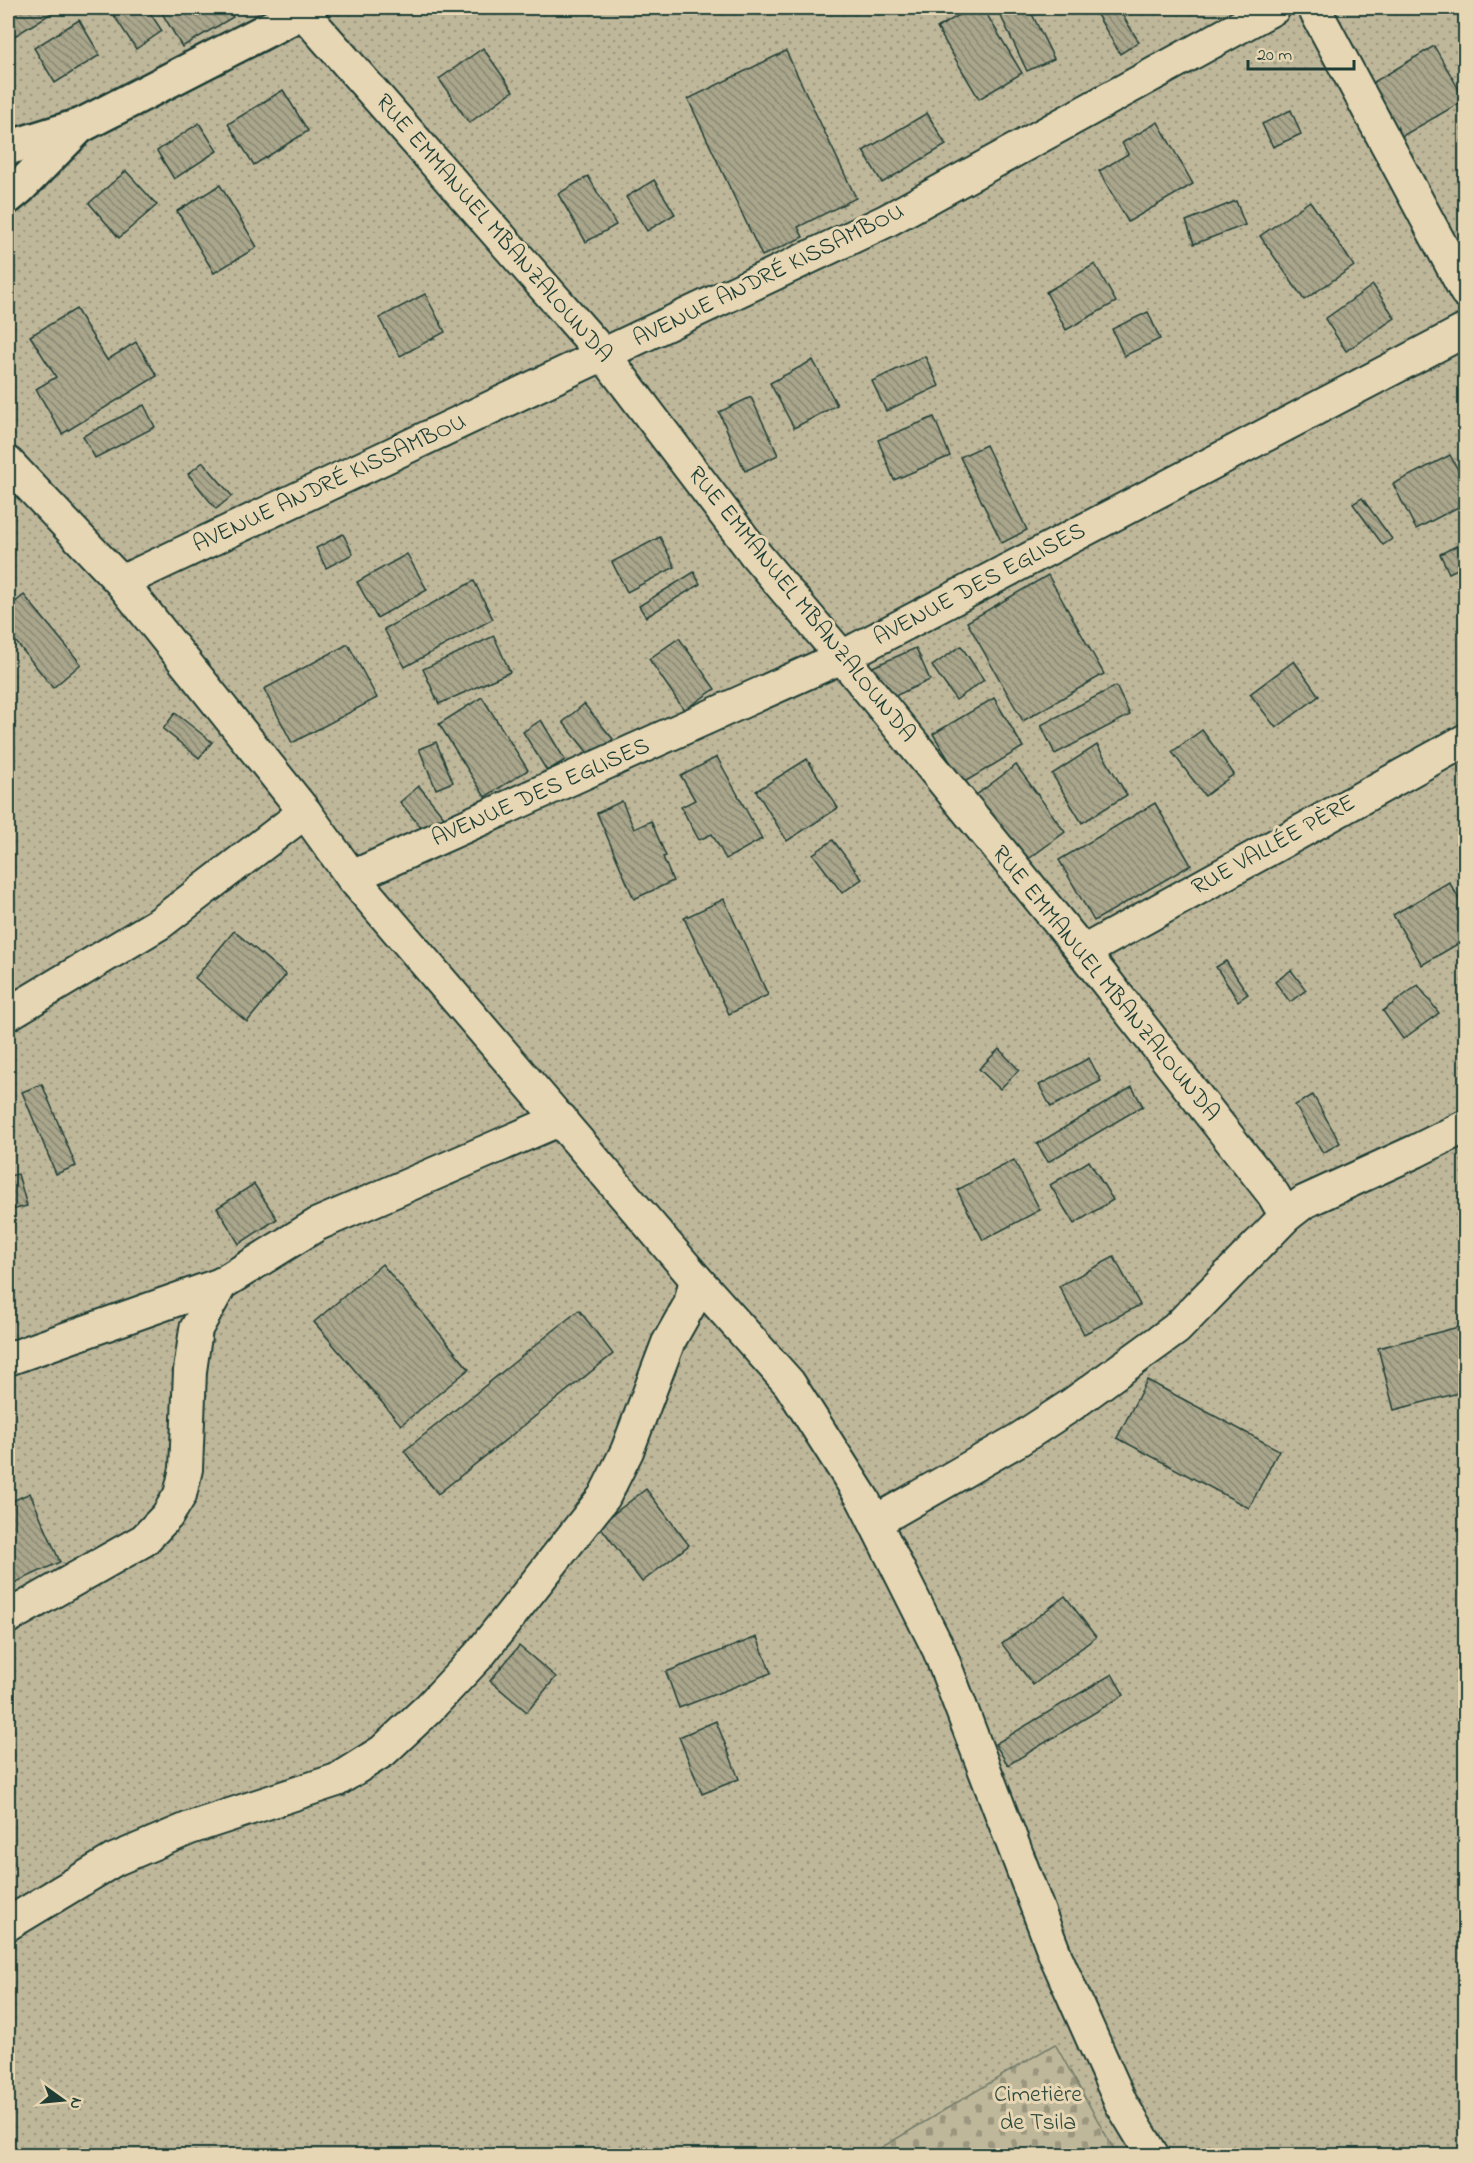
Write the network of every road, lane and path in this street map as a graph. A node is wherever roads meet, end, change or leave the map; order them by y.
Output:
1 (1274, 8) edge
2 (1314, 8) edge
3 (304, 9) edge
4 (82, 125) junction
5 (8, 148) edge
6 (8, 197) edge
7 (1466, 291) edge
8 (1466, 330) edge
9 (604, 355) junction
10 (8, 462) edge
11 (121, 582) junction
12 (842, 657) junction
13 (1466, 740) edge
14 (305, 812) junction
15 (352, 877) junction
16 (1083, 952) junction
17 (8, 1014) edge
18 (561, 1119) junction
19 (1466, 1126) edge
20 (1286, 1216) junction
21 (696, 1279) junction
22 (221, 1284) junction
23 (8, 1359) edge
24 (875, 1522) junction
25 (8, 1617) edge
26 (8, 1924) edge
27 (1153, 2156) edge

1 - 9 street, AVENUE ANDRÉ KISSAMBOU
2 - 7 street
3 - 4 highway
3 - 9 street, RUE EMMANUEL MBANZALOUNDA
4 - 5 highway
4 - 6 highway
8 - 12 street, AVENUE DES EGLISES
9 - 11 street, AVENUE ANDRÉ KISSAMBOU
9 - 12 street, RUE EMMANUEL MBANZALOUNDA
10 - 11 street
11 - 14 street
12 - 15 street, AVENUE DES EGLISES
12 - 16 street, RUE EMMANUEL MBANZALOUNDA
13 - 16 street, RUE VALLÉE PÈRE
14 - 15 street
14 - 17 street
15 - 18 street
16 - 20 street, RUE EMMANUEL MBANZALOUNDA
18 - 21 street
18 - 22 street
19 - 20 street
20 - 24 street
21 - 24 street
21 - 26 street
22 - 23 street
22 - 25 street
24 - 27 street

